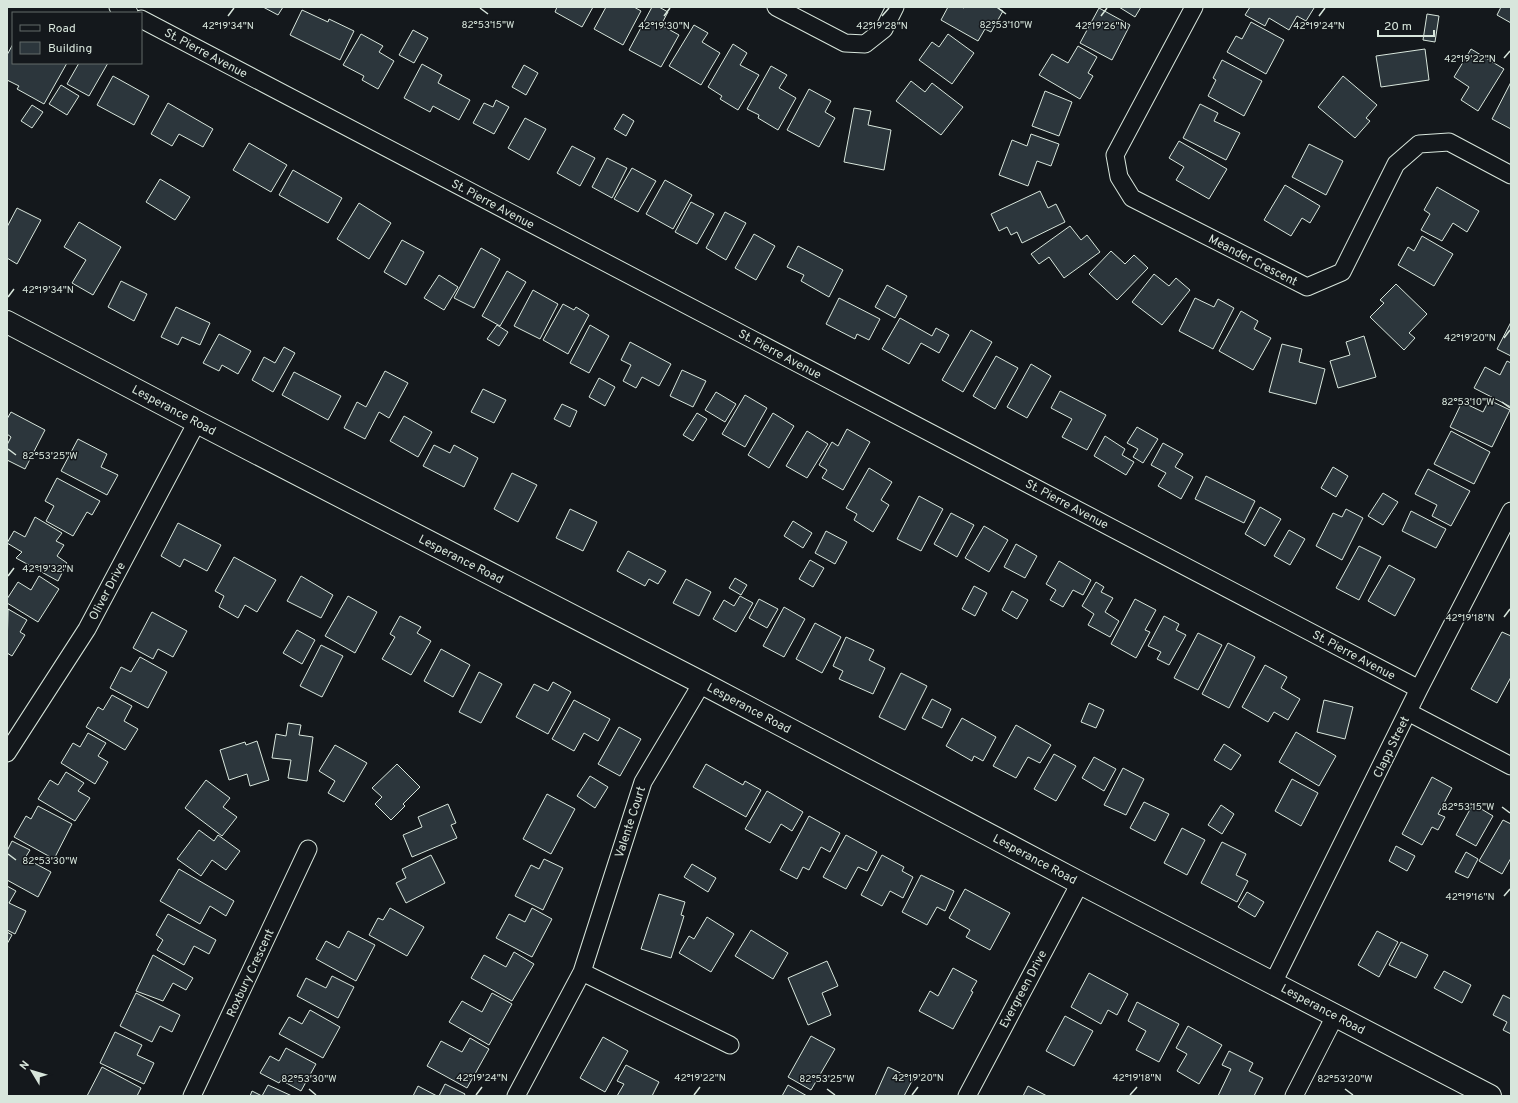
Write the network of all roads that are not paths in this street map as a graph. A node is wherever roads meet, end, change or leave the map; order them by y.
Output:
1 (118, 7) edge
2 (776, 7) edge
3 (895, 7) edge
4 (1194, 7) edge
5 (127, 12) edge
6 (142, 20) edge
7 (1511, 175) edge
8 (7, 322) edge
9 (197, 422) junction
10 (1511, 511) edge
11 (702, 683) junction
12 (1419, 689) junction
13 (1408, 712) junction
14 (7, 753) edge
15 (1511, 766) edge
16 (308, 849) dead end
17 (1080, 883) junction
18 (582, 972) junction
19 (1273, 983) junction
20 (1334, 1016) junction
21 (730, 1045) dead end
22 (192, 1096) edge
23 (516, 1096) edge
24 (967, 1096) edge
25 (1294, 1096) edge
26 (1490, 1096) edge

1 - 5 street
2 - 3 street
4 - 7 street, Meander Crescent
6 - 12 street, St. Pierre Avenue
8 - 9 main road, Lesperance Road
9 - 11 main road, Lesperance Road
9 - 14 street, Oliver Drive
10 - 12 street, Clapp Street
11 - 17 main road, Lesperance Road
11 - 18 street, Valente Court
12 - 13 street, Clapp Street
13 - 15 street
13 - 19 street, Clapp Street
16 - 22 street, Roxbury Crescent
17 - 19 main road, Lesperance Road
17 - 24 street, Evergreen Drive
18 - 21 street
18 - 23 street, Valente Court
19 - 20 main road, Lesperance Road
20 - 25 street
20 - 26 main road, Lesperance Road

